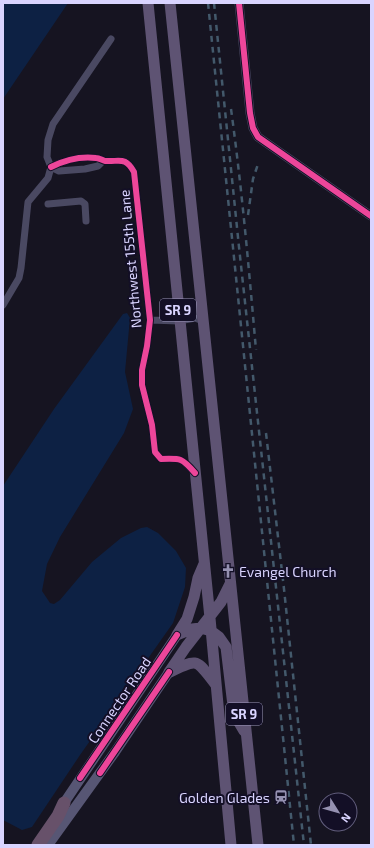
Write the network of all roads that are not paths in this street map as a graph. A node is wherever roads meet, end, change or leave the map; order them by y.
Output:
1 (148, 3) edge
2 (170, 3) edge
3 (239, 3) edge
4 (111, 39) dead end
5 (103, 161) junction
6 (51, 167) junction
7 (48, 204) dead end
8 (371, 216) edge
9 (86, 221) dead end
10 (3, 305) edge
11 (150, 320) junction
12 (179, 321) junction
13 (203, 321) junction
14 (195, 473) junction
15 (204, 564) junction
16 (230, 584) junction
17 (210, 618) junction
18 (206, 630) junction
19 (177, 635) junction
20 (169, 672) junction
21 (216, 685) junction
22 (246, 735) junction
23 (89, 765) junction
24 (100, 773) junction
25 (80, 778) junction
26 (91, 785) junction
27 (64, 803) junction
28 (31, 845) edge
29 (38, 845) edge
30 (48, 845) edge
31 (231, 845) edge
32 (258, 845) edge

1 - 12 main road, SR 9
2 - 13 main road, SR 9
3 - 8 street
4 - 6 street
5 - 6 street, Northwest 155th Lane
5 - 6 street, Northwest 155th Lane
5 - 11 street, Northwest 155th Lane
6 - 10 street
7 - 9 street
11 - 12 street, Northwest 155th Lane
11 - 14 street, Northwest 155th Lane
12 - 13 street, Northwest 155th Lane
12 - 14 main road, SR 9
13 - 16 main road, SR 9
14 - 15 main road, SR 9
15 - 17 main road, SR 9
15 - 19 main road
16 - 17 main road
16 - 22 main road, SR 9
17 - 18 main road
18 - 19 main road
18 - 20 main road
18 - 21 main road, SR 9
18 - 22 main road
19 - 23 main road, Connector Road
20 - 21 main road
20 - 24 main road, Connector Road
21 - 31 main road, SR 9
22 - 32 main road, SR 9
23 - 24 street
23 - 25 main road, Connector Road
24 - 26 main road, Connector Road
25 - 26 street
25 - 27 main road, Connector Road
26 - 30 main road, Connector Road
27 - 28 main road
27 - 29 highway

